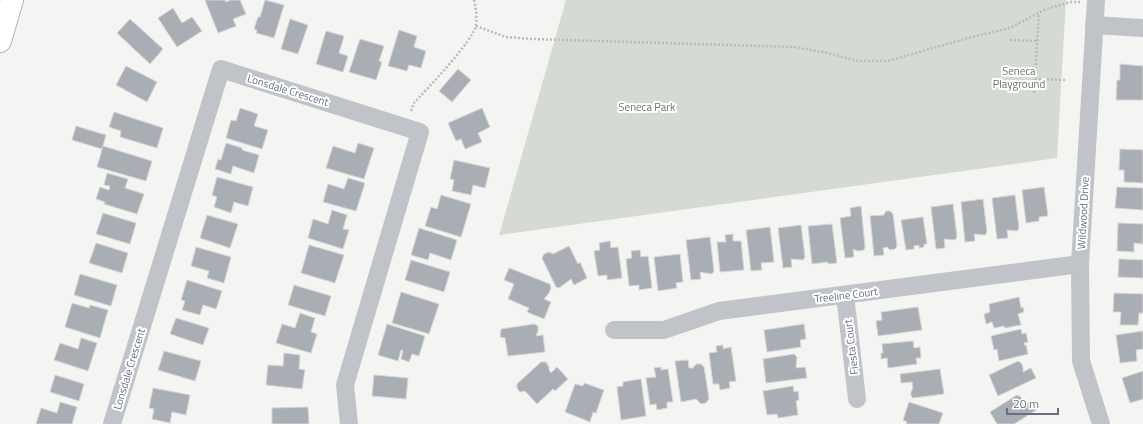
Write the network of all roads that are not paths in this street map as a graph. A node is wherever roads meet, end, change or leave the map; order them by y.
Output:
1 (12, 0) edge
2 (1096, 0) edge
3 (1094, 25) junction
4 (1143, 28) edge
5 (0, 41) edge
6 (1080, 264) junction
7 (845, 295) junction
8 (614, 330) dead end
9 (857, 399) dead end
10 (112, 424) edge
11 (349, 424) edge
12 (1101, 424) edge

1 - 5 highway
2 - 3 street, Wildwood Drive
3 - 4 street
3 - 6 street, Wildwood Drive
6 - 7 street, Treeline Court
6 - 12 street, Wildwood Drive
7 - 8 street, Treeline Court
7 - 9 street, Fiesta Court
10 - 11 street, Lonsdale Crescent

